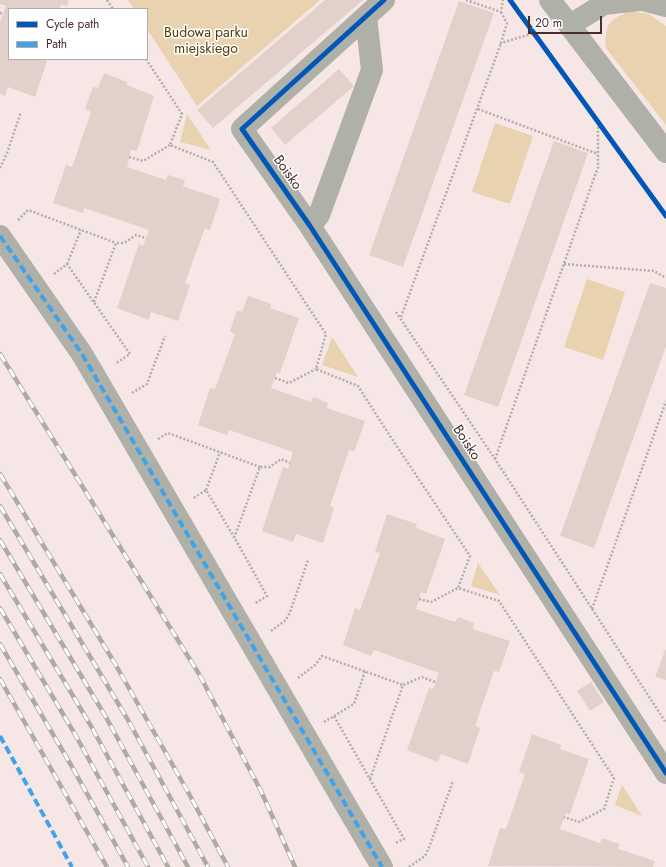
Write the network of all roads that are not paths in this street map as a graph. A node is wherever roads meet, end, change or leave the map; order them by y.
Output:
1 (384, 0) edge
2 (550, 0) edge
3 (639, 0) edge
4 (643, 0) edge
5 (666, 6) edge
6 (366, 17) junction
7 (570, 25) junction
8 (666, 152) edge
9 (310, 226) junction
10 (8, 230) edge
11 (666, 773) edge
12 (382, 867) edge

1 - 6 street
2 - 7 street
3 - 7 street
4 - 5 street
6 - 9 street
6 - 9 street, Boisko
7 - 8 street
9 - 11 street, Boisko
10 - 12 street

